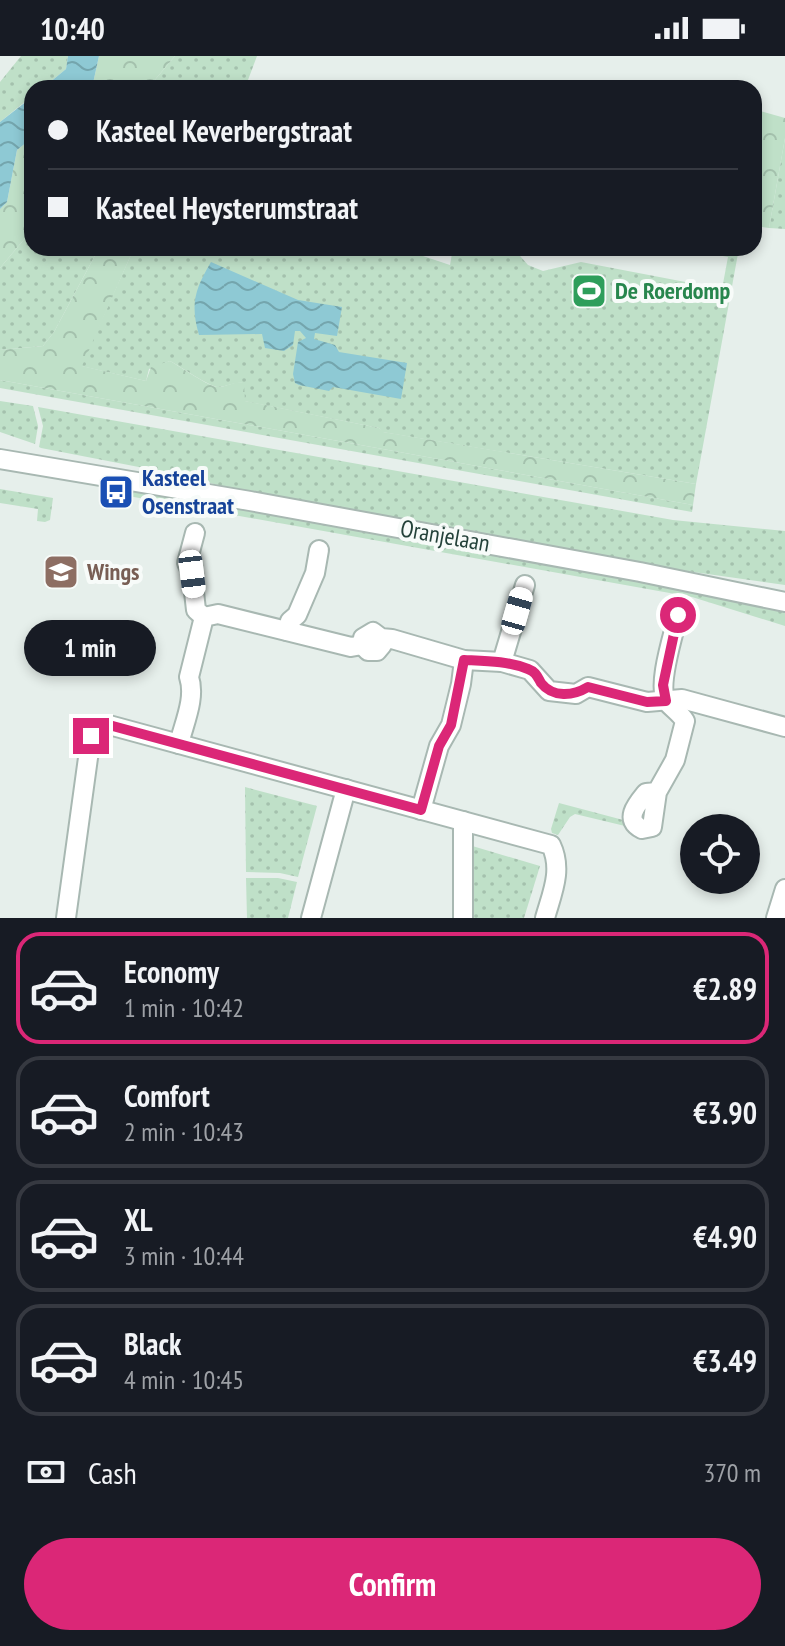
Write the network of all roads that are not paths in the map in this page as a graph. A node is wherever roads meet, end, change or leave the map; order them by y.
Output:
1 (0, 446) edge
2 (0, 459) edge
3 (250, 501) junction
4 (195, 533) dead end
5 (319, 550) dead end
6 (640, 572) junction
7 (525, 585) dead end
8 (785, 592) edge
9 (785, 602) edge
10 (678, 615) dead end
11 (204, 617) junction
12 (287, 631) junction
13 (464, 660) junction
14 (502, 662) junction
15 (666, 701) junction
16 (702, 704) junction
17 (685, 721) junction
18 (785, 727) edge
19 (179, 744) junction
20 (346, 789) junction
21 (657, 792) dead end
22 (421, 810) junction
23 (463, 821) junction
24 (785, 889) edge
25 (66, 918) edge
26 (311, 918) edge
27 (463, 918) edge
28 (545, 918) edge
29 (776, 918) edge

1 - 3 street, Oranjelaan
2 - 3 street, Oranjelaan
3 - 6 street, Oranjelaan
4 - 11 street
5 - 12 street
6 - 8 street, Oranjelaan
6 - 9 street, Oranjelaan
7 - 14 street
10 - 15 street
11 - 12 street
11 - 19 street
12 - 13 street
13 - 14 street
13 - 22 street
14 - 15 street
15 - 16 street
15 - 17 street
16 - 17 street
16 - 18 street
17 - 21 street
19 - 20 street
19 - 25 street
20 - 22 street
20 - 26 street
22 - 23 street
23 - 27 street
23 - 28 street
24 - 29 street

